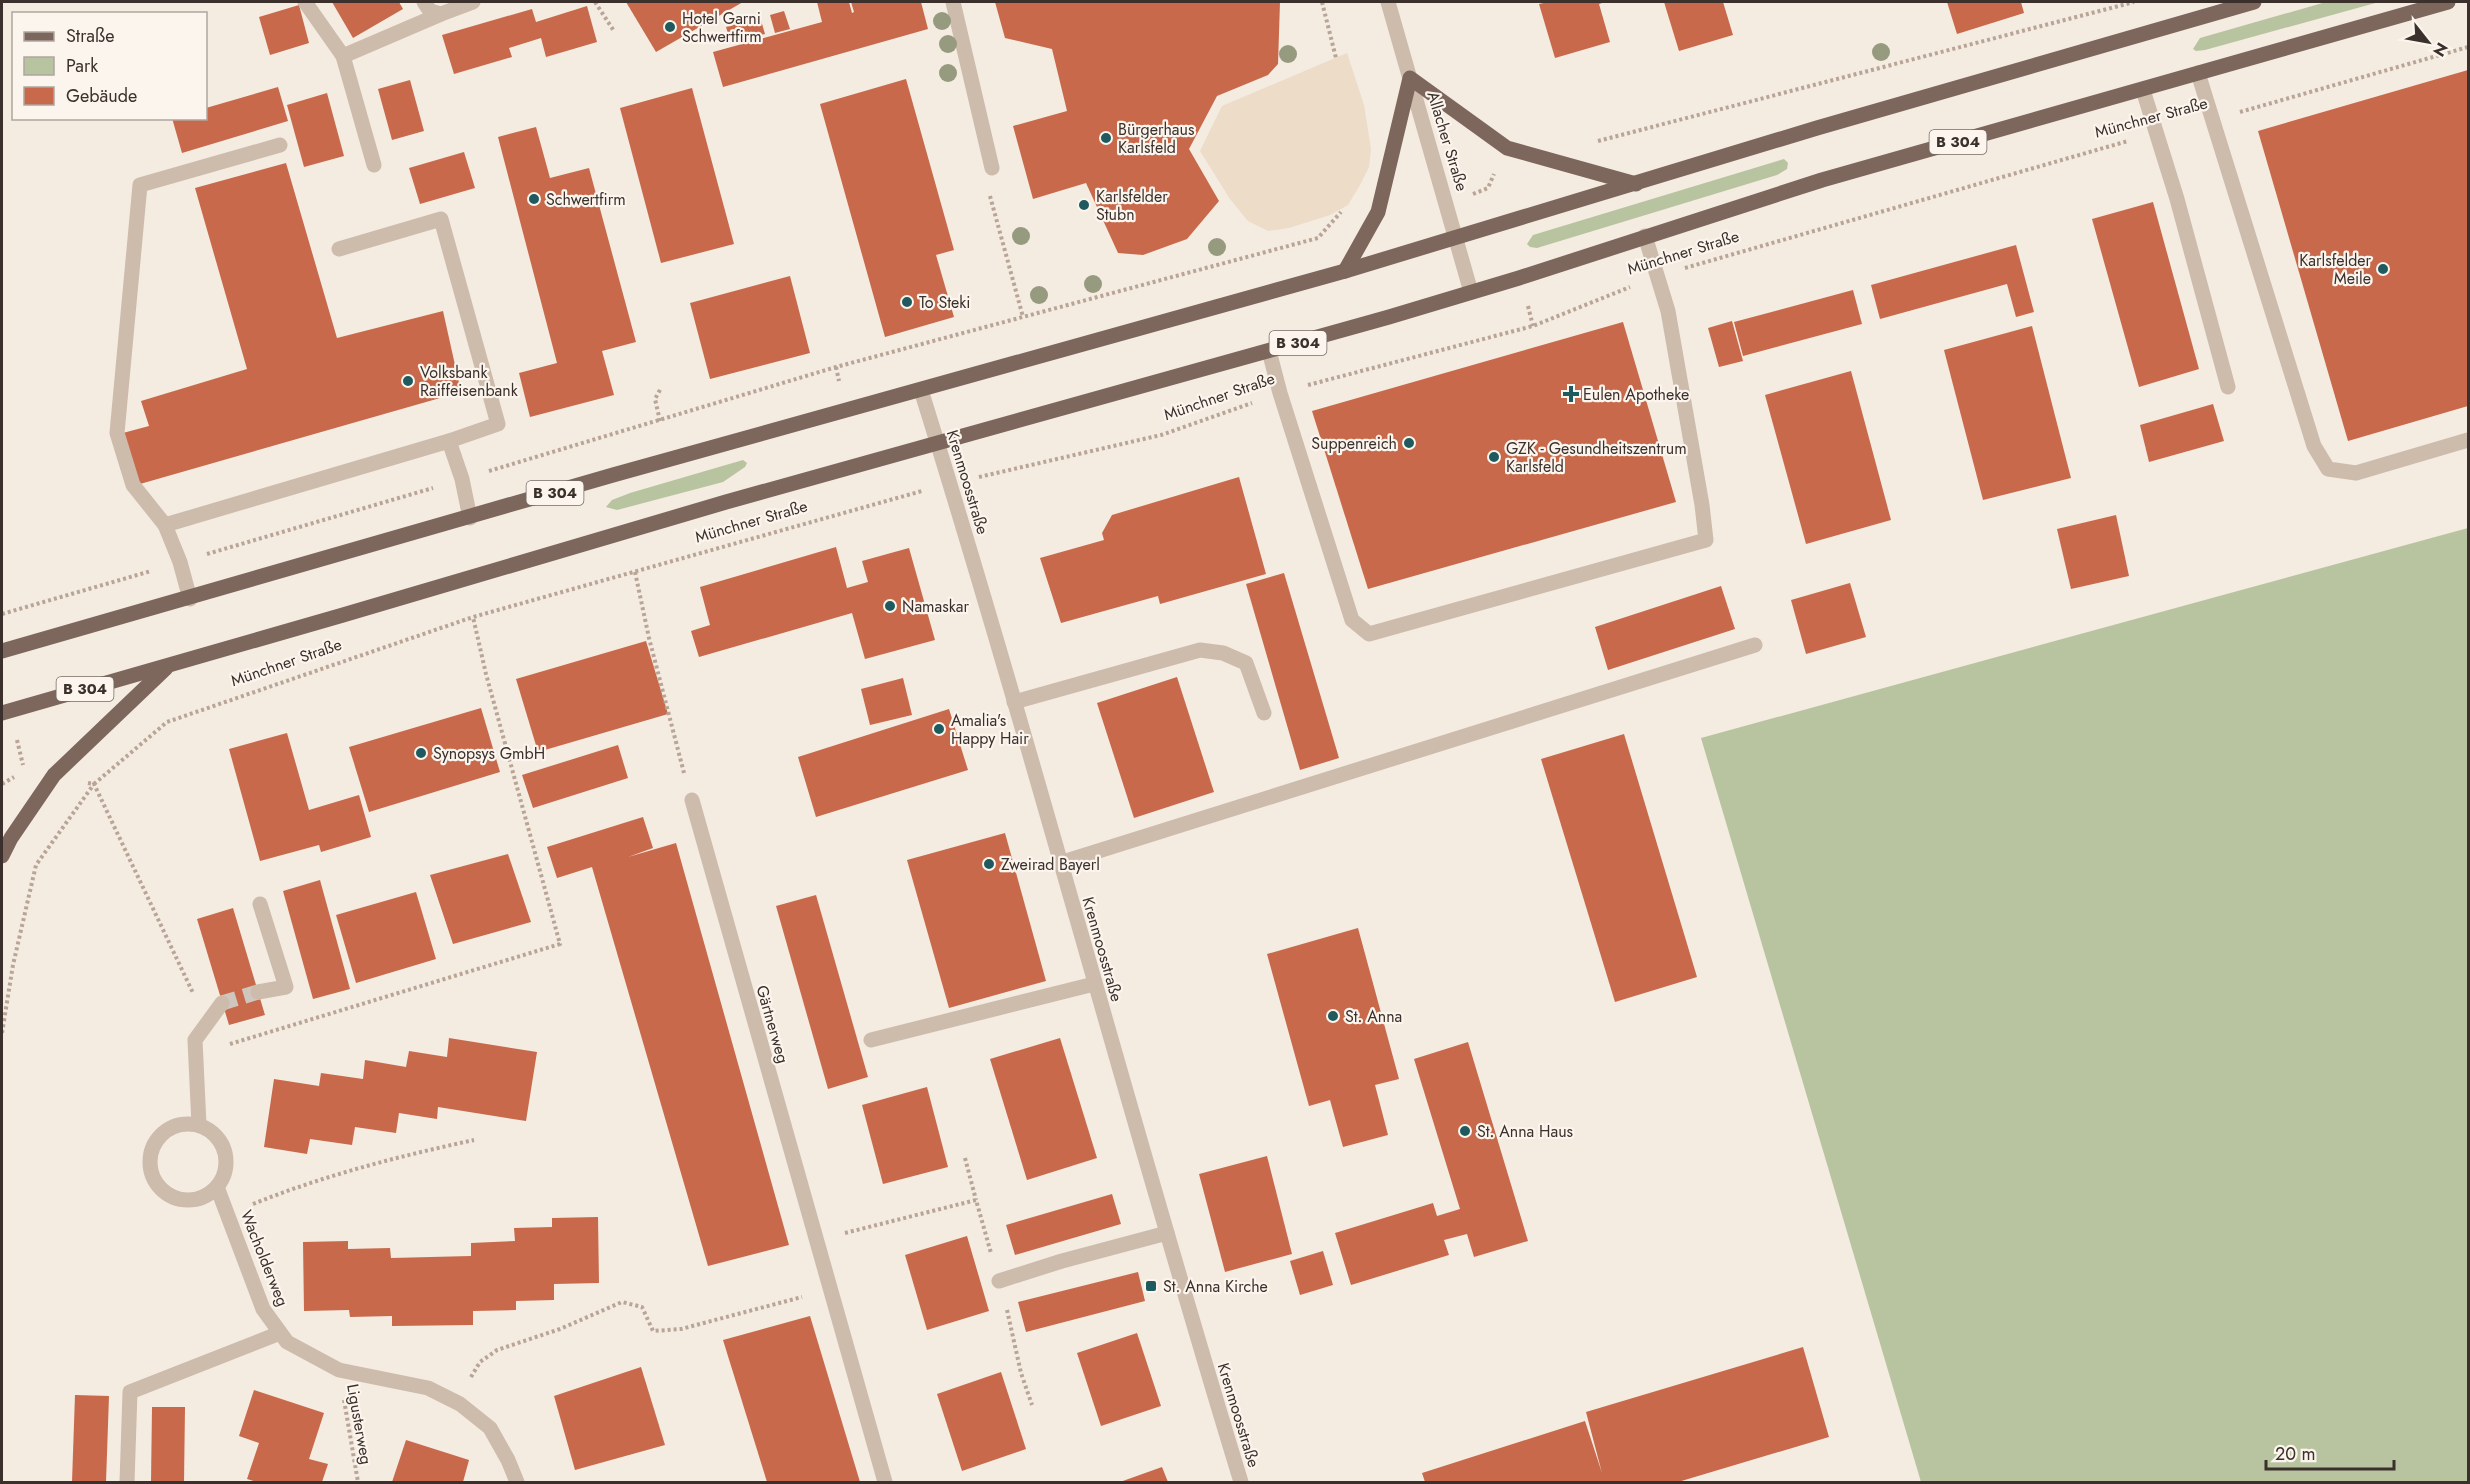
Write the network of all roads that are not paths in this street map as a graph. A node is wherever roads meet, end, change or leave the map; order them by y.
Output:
1 (305, 2) edge
2 (424, 2) edge
3 (473, 2) edge
4 (953, 2) edge
5 (1388, 2) edge
6 (2254, 2) edge
7 (2448, 2) edge
8 (441, 14) junction
9 (343, 56) junction
10 (2198, 74) junction
11 (1410, 78) junction
12 (2143, 90) junction
13 (280, 145) dead end
14 (374, 165) dead end
15 (992, 168) road end
16 (1636, 184) junction
17 (1645, 236) junction
18 (1457, 237) junction
19 (339, 249) dead end
20 (1345, 271) junction
21 (1472, 292) junction
22 (1269, 351) junction
23 (2228, 387) dead end
24 (921, 390) junction
25 (2469, 440) edge
26 (448, 441) junction
27 (937, 442) junction
28 (470, 518) junction
29 (165, 525) junction
30 (190, 599) junction
31 (1755, 645) dead end
32 (2, 651) edge
33 (168, 666) junction
34 (1014, 702) junction
35 (2, 713) edge
36 (1264, 713) dead end
37 (692, 800) road end
38 (2, 856) edge
39 (1060, 862) junction
40 (260, 904) dead end
41 (1094, 984) junction
42 (258, 992) tunnel mouth
43 (222, 1003) tunnel mouth
44 (870, 1040) dead end
45 (199, 1125) junction
46 (217, 1187) junction
47 (1167, 1233) junction
48 (999, 1281) road end
49 (280, 1333) junction
50 (127, 1482) edge
51 (517, 1482) edge
52 (885, 1482) edge
53 (1241, 1482) edge

1 - 9 street
2 - 8 street
3 - 8 street
4 - 15 street
5 - 11 street, Allacher Straße
6 - 16 main road, B 304
7 - 10 main road, Münchner Straße / B 304
8 - 9 street
9 - 14 street
10 - 12 main road, Münchner Straße / B 304
10 - 25 street
11 - 16 main road
11 - 18 street, Allacher Straße
11 - 20 main road
12 - 17 main road, Münchner Straße / B 304
12 - 23 street
13 - 29 street
16 - 18 main road, B 304
17 - 21 main road, Münchner Straße / B 304
17 - 22 street
18 - 20 main road, B 304
18 - 21 street, Allacher Straße
19 - 26 street
20 - 24 main road, B 304
21 - 22 main road, Münchner Straße / B 304
22 - 27 main road, Münchner Straße / B 304
24 - 27 street, Krenmoosstraße
24 - 28 main road, B 304
26 - 28 street
26 - 29 street
27 - 33 main road, Münchner Straße / B 304
27 - 34 street, Krenmoosstraße
28 - 30 main road, B 304
29 - 30 street
30 - 32 main road, B 304
31 - 39 street
33 - 35 main road, Münchner Straße / B 304
33 - 38 main road
34 - 36 street
34 - 39 street, Krenmoosstraße
37 - 52 street, Gärtnerweg
39 - 41 street, Krenmoosstraße
40 - 42 street
41 - 44 street
41 - 47 street, Krenmoosstraße
43 - 45 street
45 - 46 street
45 - 46 street
46 - 49 street, Wacholderweg
47 - 48 street
47 - 53 street, Krenmoosstraße
49 - 50 street
49 - 51 street, Wacholderweg

